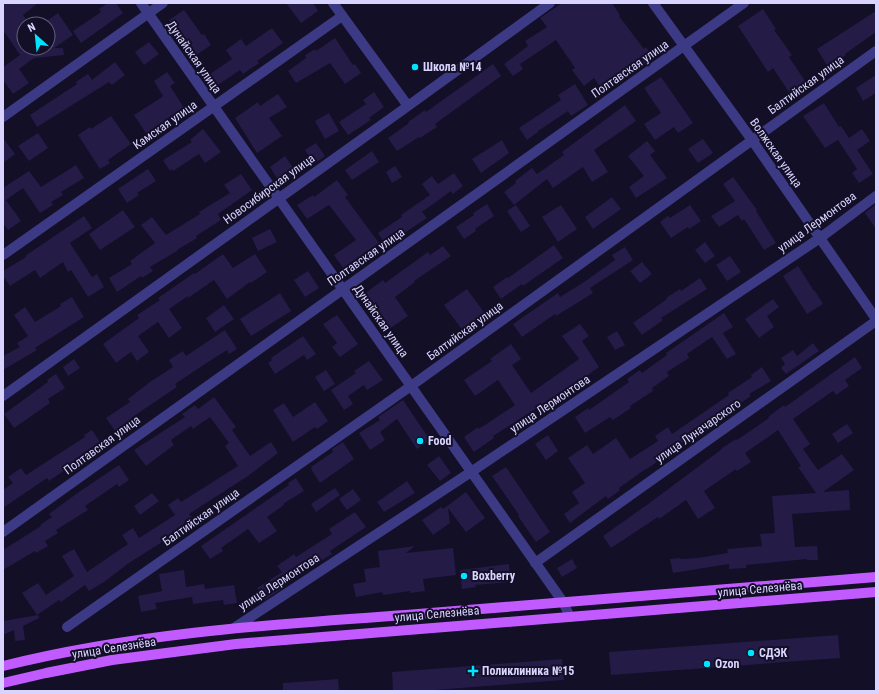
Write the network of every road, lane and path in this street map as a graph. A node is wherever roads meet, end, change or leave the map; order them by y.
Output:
1 (141, 3) edge
2 (163, 3) edge
3 (333, 3) edge
4 (550, 3) edge
5 (653, 3) edge
6 (744, 3) edge
7 (148, 14) junction
8 (342, 16) junction
9 (684, 46) junction
10 (876, 50) edge
11 (408, 106) junction
12 (214, 107) junction
13 (3, 117) edge
14 (752, 140) junction
15 (876, 196) edge
16 (279, 199) junction
17 (820, 238) junction
18 (3, 255) edge
19 (342, 289) junction
20 (876, 320) edge
21 (411, 386) junction
22 (3, 396) edge
23 (471, 472) junction
24 (3, 532) edge
25 (535, 563) junction
26 (876, 577) edge
27 (876, 592) edge
28 (563, 602) junction
29 (570, 617) junction
30 (67, 627) dead end
31 (234, 628) junction
32 (3, 666) edge
33 (3, 683) edge

1 - 7 street, Дунайская улица
2 - 7 street
3 - 8 street
4 - 11 street, Новосибирская улица
5 - 9 street, Волжская улица
6 - 9 street, Полтавская улица
7 - 12 street, Дунайская улица
7 - 13 street
8 - 11 street
8 - 12 street, Камская улица
9 - 14 street, Волжская улица
9 - 19 street, Полтавская улица
10 - 14 street, Балтийская улица
11 - 16 street, Новосибирская улица
12 - 16 street, Дунайская улица
12 - 18 street, Камская улица
14 - 17 street, Волжская улица
14 - 21 street, Балтийская улица
15 - 17 street, улица Лермонтова
16 - 19 street, Дунайская улица
16 - 22 street, Новосибирская улица
17 - 20 street, Волжская улица
17 - 23 street, улица Лермонтова
19 - 21 street, Дунайская улица
19 - 24 street, Полтавская улица
20 - 25 street, улица Луначарского
21 - 23 street, Дунайская улица
21 - 30 street, Балтийская улица
23 - 25 street, Дунайская улица
23 - 31 street, улица Лермонтова
25 - 28 street, Дунайская улица
26 - 28 main road, улица Селезнёва
27 - 29 main road, улица Селезнёва
28 - 29 street, Дунайская улица
28 - 31 main road, улица Селезнёва
29 - 33 main road, улица Селезнёва
31 - 32 main road, улица Селезнёва

